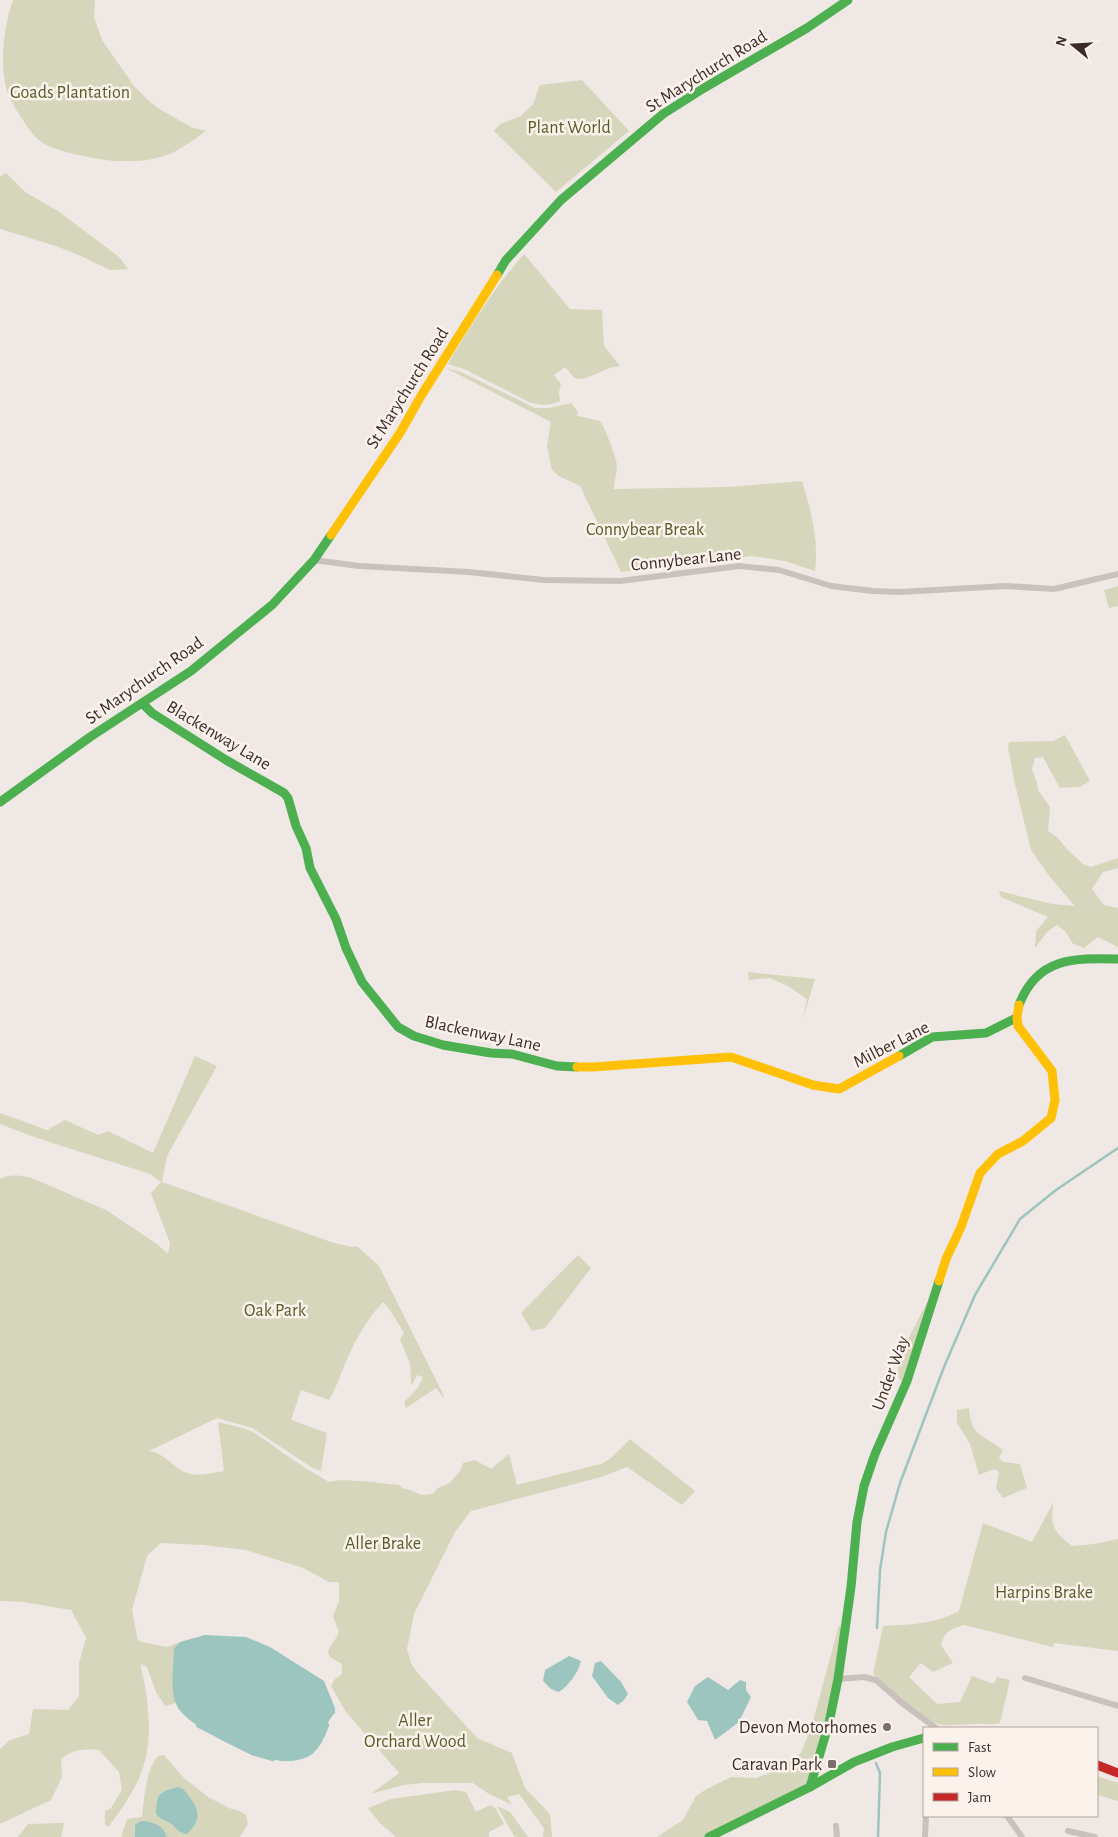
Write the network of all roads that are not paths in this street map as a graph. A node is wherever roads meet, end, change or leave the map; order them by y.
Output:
1 (848, 0) edge
2 (314, 560) junction
3 (1118, 574) edge
4 (142, 704) junction
5 (0, 802) edge
6 (1118, 959) edge
7 (1016, 1018) junction
8 (840, 1088) joint
9 (1025, 1678) dead end
10 (838, 1679) junction
11 (1118, 1706) edge
12 (935, 1727) edge
13 (923, 1738) edge
14 (1098, 1765) edge
15 (1118, 1773) edge
16 (810, 1787) junction
17 (926, 1817) edge
18 (1008, 1817) edge
19 (836, 1826) dead end
20 (1068, 1831) dead end
21 (709, 1837) edge
22 (837, 1837) edge
23 (925, 1837) edge
24 (1022, 1837) edge
25 (1094, 1837) edge

1 - 2 street, St Marychurch Road
2 - 3 street, Connybear Lane
2 - 4 street, St Marychurch Road
4 - 5 street, St Marychurch Road
4 - 8 street, Blackenway Lane
6 - 7 street
7 - 8 street, Milber Lane
7 - 10 street, Under Way
9 - 11 street
10 - 12 street
10 - 16 street, Under Way
13 - 16 street
14 - 15 street
16 - 21 street
17 - 23 street
18 - 24 street
19 - 22 street
20 - 25 street

